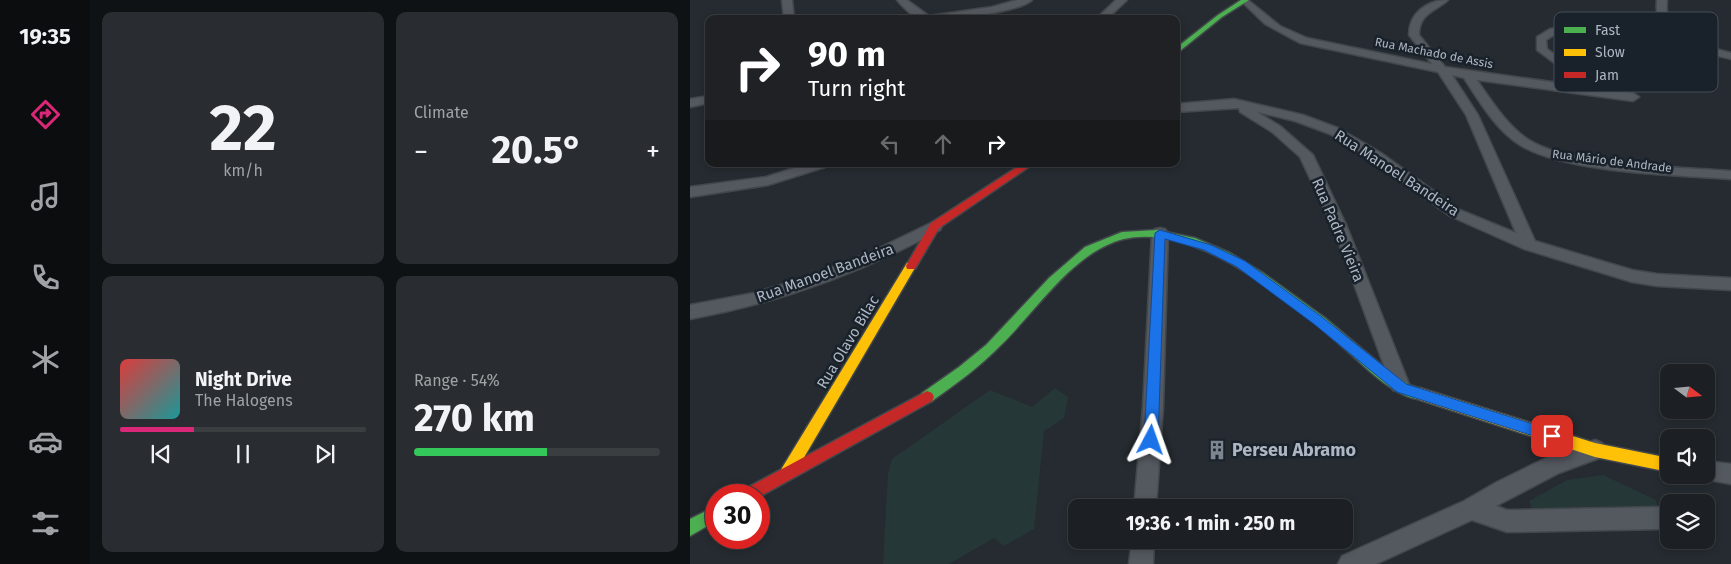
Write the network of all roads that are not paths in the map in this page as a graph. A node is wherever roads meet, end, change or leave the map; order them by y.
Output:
1 (787, 0) edge
2 (902, 0) edge
3 (969, 0) edge
4 (1027, 0) edge
5 (1102, 0) edge
6 (1122, 0) edge
7 (1245, 0) edge
8 (1443, 0) edge
9 (1662, 0) edge
10 (968, 12) junction
11 (1658, 12) edge
12 (789, 15) edge
13 (920, 15) edge
14 (950, 15) edge
15 (1104, 15) edge
16 (1554, 32) edge
17 (1731, 43) edge
18 (1718, 48) edge
19 (1180, 49) edge
20 (1718, 52) edge
21 (1731, 56) edge
22 (1554, 59) edge
23 (1441, 70) junction
24 (1468, 75) junction
25 (1554, 86) edge
26 (1601, 92) edge
27 (1633, 96) dead end
28 (705, 100) edge
29 (690, 103) edge
30 (1234, 103) junction
31 (1180, 108) edge
32 (811, 167) edge
33 (1024, 167) edge
34 (1731, 175) edge
35 (690, 192) edge
36 (935, 226) junction
37 (1160, 233) junction
38 (1529, 245) junction
39 (1731, 284) edge
40 (690, 298) edge
41 (698, 311) edge
42 (1402, 388) junction
43 (1595, 450) junction
44 (1660, 463) edge
45 (1715, 472) edge
46 (787, 473) junction
47 (1731, 474) edge
48 (768, 484) edge
49 (1146, 499) edge
50 (1472, 509) junction
51 (1660, 518) dead end
52 (705, 519) edge
53 (690, 528) edge
54 (1142, 549) edge
55 (1141, 564) edge
56 (1350, 564) edge

1 - 12 street
2 - 13 street
3 - 10 street
4 - 10 street
5 - 15 street
6 - 15 street
7 - 19 street
7 - 23 street, Rua Machado de Assis
8 - 23 street
9 - 11 street
10 - 14 street
16 - 22 street
17 - 18 street
20 - 21 street
23 - 24 street, Rua Machado de Assis
23 - 38 street
24 - 25 street, Rua Machado de Assis
24 - 34 street, Rua Mário de Andrade
26 - 27 street, Rua Machado de Assis
28 - 29 street
30 - 31 street, Rua Manoel Bandeira
30 - 38 street, Rua Manoel Bandeira
30 - 42 street, Rua Padre Vieira
32 - 35 street
33 - 36 street, Rua Manoel Bandeira
36 - 41 street, Rua Manoel Bandeira
36 - 46 street, Rua Olavo Bilac
37 - 42 street
37 - 46 street
37 - 49 street
38 - 39 street, Rua Manoel Bandeira
40 - 41 street
42 - 43 street
43 - 44 street
43 - 50 street
45 - 47 street
46 - 48 street
50 - 51 street
50 - 56 street
52 - 53 street
54 - 55 street

